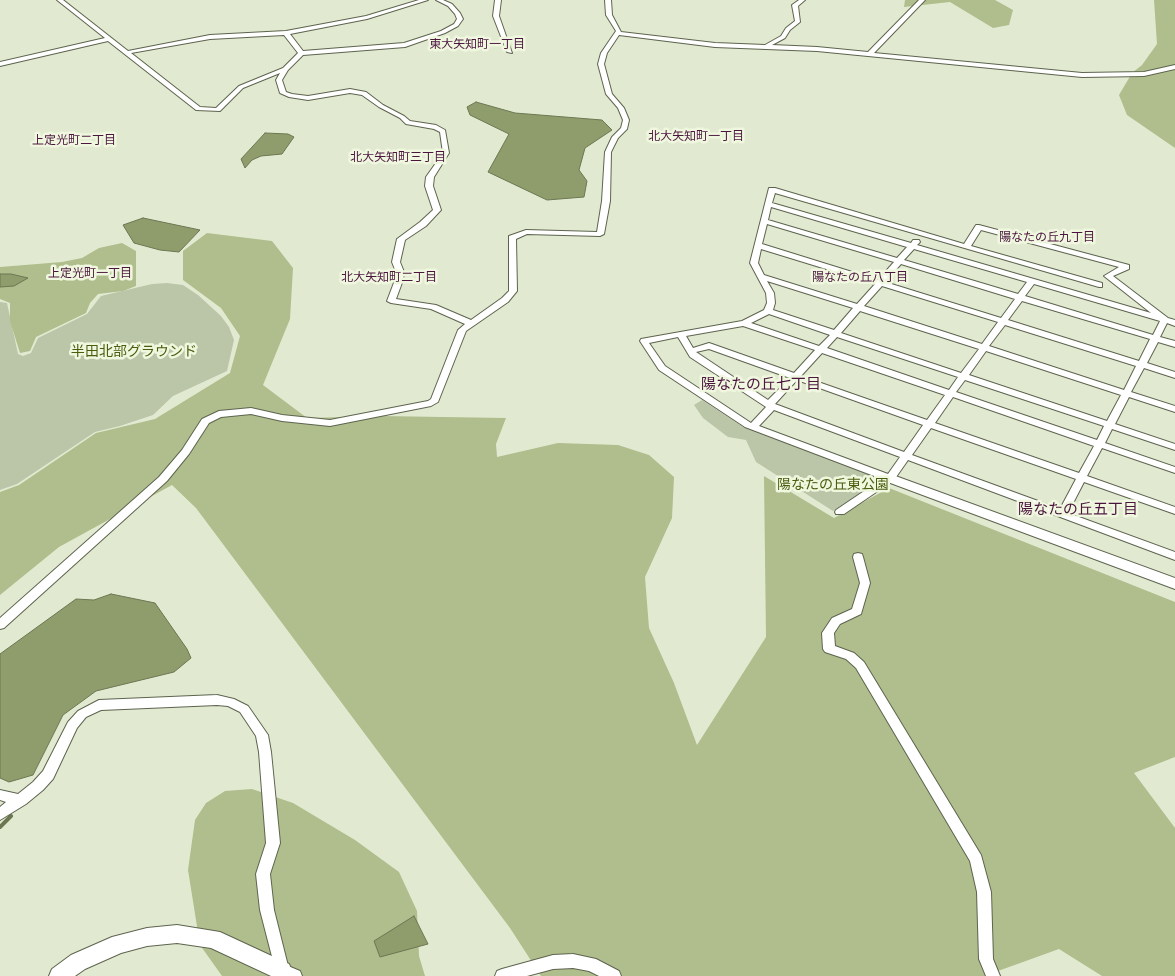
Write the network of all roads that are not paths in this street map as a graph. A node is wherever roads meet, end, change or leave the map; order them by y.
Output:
1 (60, 0) edge
2 (425, 0) edge
3 (439, 0) edge
4 (498, 0) edge
5 (608, 0) edge
6 (802, 0) edge
7 (922, 0) edge
8 (286, 33) junction
9 (618, 33) junction
10 (110, 39) junction
11 (766, 46) junction
12 (129, 52) junction
13 (510, 52) dead end
14 (301, 53) junction
15 (870, 54) junction
16 (0, 64) edge
17 (1175, 67) edge
18 (285, 69) junction
19 (768, 204) junction
20 (764, 221) junction
21 (922, 234) junction
22 (758, 246) junction
23 (913, 246) junction
24 (966, 247) junction
25 (901, 260) junction
26 (1108, 276) junction
27 (764, 278) junction
28 (1032, 281) junction
29 (881, 283) junction
30 (1099, 285) junction
31 (1020, 298) junction
32 (1092, 299) junction
33 (859, 307) junction
34 (768, 310) junction
35 (1165, 320) junction
36 (1002, 322) junction
37 (470, 323) junction
38 (744, 323) junction
39 (1175, 323) edge
40 (680, 334) junction
41 (836, 334) junction
42 (1155, 338) junction
43 (1175, 344) edge
44 (984, 348) junction
45 (821, 350) junction
46 (691, 351) junction
47 (1141, 364) junction
48 (1175, 375) edge
49 (964, 376) junction
50 (797, 377) junction
51 (1126, 393) junction
52 (950, 394) junction
53 (770, 406) junction
54 (1175, 409) edge
55 (928, 424) junction
56 (1109, 424) junction
57 (753, 427) junction
58 (1099, 444) junction
59 (1175, 447) edge
60 (907, 457) junction
61 (1175, 470) edge
62 (1082, 477) junction
63 (890, 478) junction
64 (1175, 511) edge
65 (840, 512) dead end
66 (1063, 514) junction
67 (1175, 556) edge
68 (858, 557) dead end
69 (1175, 584) edge
70 (0, 625) edge
71 (0, 795) edge
72 (21, 800) junction
73 (0, 814) edge
74 (285, 974) edge
75 (59, 976) edge
76 (502, 976) edge
77 (614, 976) edge
78 (993, 976) edge

1 - 10 street
2 - 8 street
3 - 14 street
4 - 13 street
5 - 9 street
6 - 11 street
7 - 15 street
8 - 12 street
8 - 14 street
9 - 11 street
9 - 37 street
10 - 12 street
10 - 16 street
11 - 15 street
12 - 18 street
14 - 18 street
15 - 17 street
18 - 37 street
19 - 20 street
19 - 21 street
19 - 23 street
20 - 22 street
20 - 25 street
21 - 23 street
21 - 24 street
22 - 27 street
22 - 29 street
23 - 25 street
23 - 28 street
24 - 26 street
24 - 30 street
25 - 29 street
25 - 31 street
26 - 30 street
26 - 35 street
27 - 33 street
27 - 34 street
28 - 31 street
28 - 32 street
29 - 33 street
29 - 36 street
30 - 32 street
31 - 36 street
31 - 42 street
32 - 35 street
33 - 41 street
33 - 44 street
34 - 38 street
34 - 41 street
35 - 39 street
35 - 42 street
36 - 44 street
36 - 47 street
37 - 70 street
38 - 40 street
38 - 45 street
40 - 46 street
40 - 57 street
41 - 45 street
41 - 49 street
42 - 43 street
42 - 47 street
44 - 49 street
44 - 51 street
45 - 50 street
45 - 52 street
46 - 50 street
46 - 53 street
47 - 48 street
47 - 51 street
49 - 52 street
49 - 56 street
50 - 53 street
50 - 55 street
51 - 54 street
51 - 56 street
52 - 55 street
52 - 58 street
53 - 57 street
53 - 60 street
55 - 60 street
55 - 62 street
56 - 58 street
56 - 59 street
57 - 63 street
58 - 61 street
58 - 62 street
60 - 63 street
60 - 66 street
62 - 64 street
62 - 66 street
63 - 65 street
63 - 69 street
66 - 67 street
68 - 78 street
71 - 72 street
72 - 73 street
72 - 74 street
74 - 75 street
76 - 77 street

